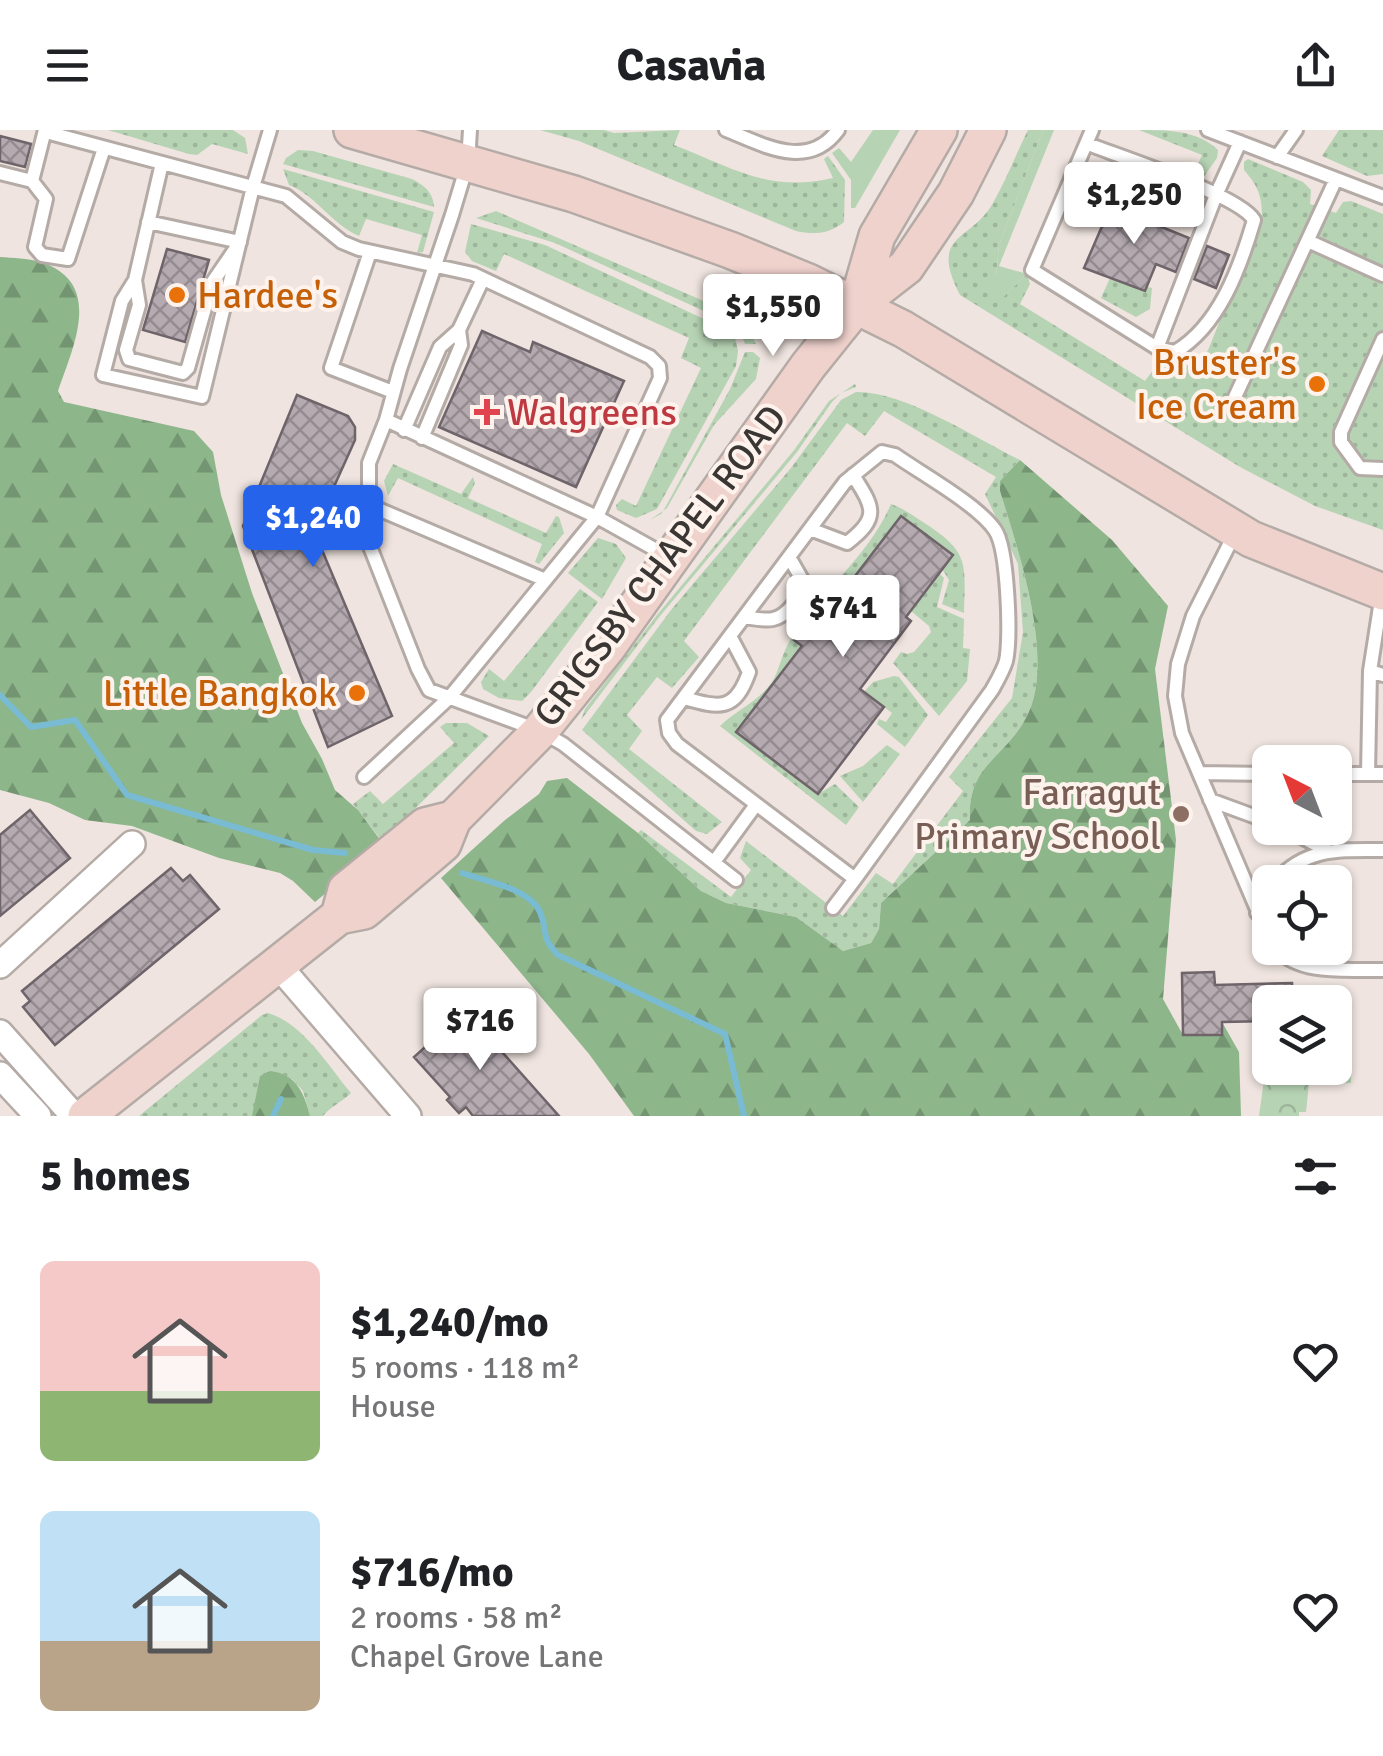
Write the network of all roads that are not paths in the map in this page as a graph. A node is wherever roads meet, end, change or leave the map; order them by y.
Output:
1 (270, 130) edge
2 (352, 130) edge
3 (726, 130) edge
4 (838, 130) edge
5 (939, 130) edge
6 (988, 130) edge
7 (1208, 130) edge
8 (1296, 130) edge
9 (45, 131) edge
10 (1090, 137) edge
11 (1240, 142) junction
12 (469, 146) edge
13 (104, 148) junction
14 (1277, 157) junction
15 (162, 163) junction
16 (0, 173) edge
17 (1336, 179) junction
18 (32, 181) junction
19 (253, 187) junction
20 (1216, 195) junction
21 (1383, 197) edge
22 (148, 222) junction
23 (1308, 240) junction
24 (240, 242) junction
25 (370, 252) junction
26 (436, 267) junction
27 (1378, 271) edge
28 (135, 280) junction
29 (483, 280) junction
30 (858, 304) junction
31 (459, 330) junction
32 (1383, 338) edge
33 (1157, 348) junction
34 (393, 392) junction
35 (1235, 398) dead end
36 (386, 420) junction
37 (404, 430) junction
38 (422, 438) junction
39 (1383, 470) edge
40 (853, 475) junction
41 (372, 506) junction
42 (597, 517) junction
43 (810, 529) junction
44 (1236, 531) junction
45 (789, 557) junction
46 (670, 558) junction
47 (544, 579) junction
48 (1383, 591) edge
49 (744, 617) junction
50 (730, 636) junction
51 (1376, 673) edge
52 (449, 698) junction
53 (684, 698) junction
54 (540, 730) junction
55 (1199, 773) junction
56 (1252, 774) edge
57 (1376, 774) edge
58 (364, 777) dead end
59 (1210, 800) junction
60 (755, 806) junction
61 (1252, 815) edge
62 (132, 844) dead end
63 (1318, 845) edge
64 (1328, 850) junction
65 (1383, 850) edge
66 (714, 862) junction
67 (1291, 865) edge
68 (855, 879) junction
69 (736, 880) dead end
70 (1252, 900) edge
71 (833, 908) dead end
72 (277, 964) junction
73 (0, 965) edge
74 (1303, 965) edge
75 (1383, 970) edge
76 (0, 1033) edge
77 (0, 1075) edge
78 (38, 1116) edge
79 (74, 1116) edge
80 (86, 1116) edge
81 (408, 1116) edge

1 - 19 lane
2 - 12 street
3 - 4 lane
5 - 30 street
6 - 30 street
7 - 11 lane
8 - 14 lane
9 - 13 lane
9 - 18 lane
10 - 20 lane
10 - 33 lane
11 - 14 lane
11 - 20 lane
12 - 26 lane
12 - 30 street
13 - 15 lane
13 - 18 lane
14 - 17 lane
15 - 19 lane
15 - 22 lane
16 - 18 lane
17 - 21 lane
17 - 23 lane
19 - 24 lane
19 - 25 lane
20 - 33 lane
20 - 33 lane
22 - 24 lane
22 - 28 lane
23 - 27 lane
23 - 35 lane
24 - 28 lane
24 - 28 lane
25 - 26 lane
25 - 34 lane
26 - 29 lane
26 - 34 lane
29 - 31 lane
29 - 42 lane
30 - 44 street
30 - 46 street, GRIGSBY CHAPEL ROAD
31 - 37 lane
31 - 38 lane
32 - 39 lane
34 - 36 lane
36 - 37 lane
36 - 41 lane
37 - 38 lane
38 - 42 lane
40 - 43 lane
40 - 43 lane
40 - 68 lane
41 - 47 lane
41 - 52 lane
42 - 46 lane
42 - 47 lane
43 - 45 lane
44 - 48 street
44 - 55 lane
45 - 49 lane
45 - 49 lane
46 - 54 street, GRIGSBY CHAPEL ROAD
47 - 52 lane
48 - 51 lane
49 - 50 lane
50 - 53 lane
50 - 53 lane
51 - 57 lane
52 - 54 lane
52 - 58 lane
53 - 60 lane
54 - 66 lane
54 - 72 street, GRIGSBY CHAPEL ROAD
55 - 56 lane
55 - 59 lane
59 - 61 lane
59 - 70 lane
60 - 66 lane
60 - 68 lane
62 - 73 street
63 - 64 lane
64 - 65 lane
64 - 67 lane
66 - 69 lane
68 - 71 lane
72 - 80 street, GRIGSBY CHAPEL ROAD
72 - 81 street
74 - 75 lane
76 - 79 street
77 - 78 street

